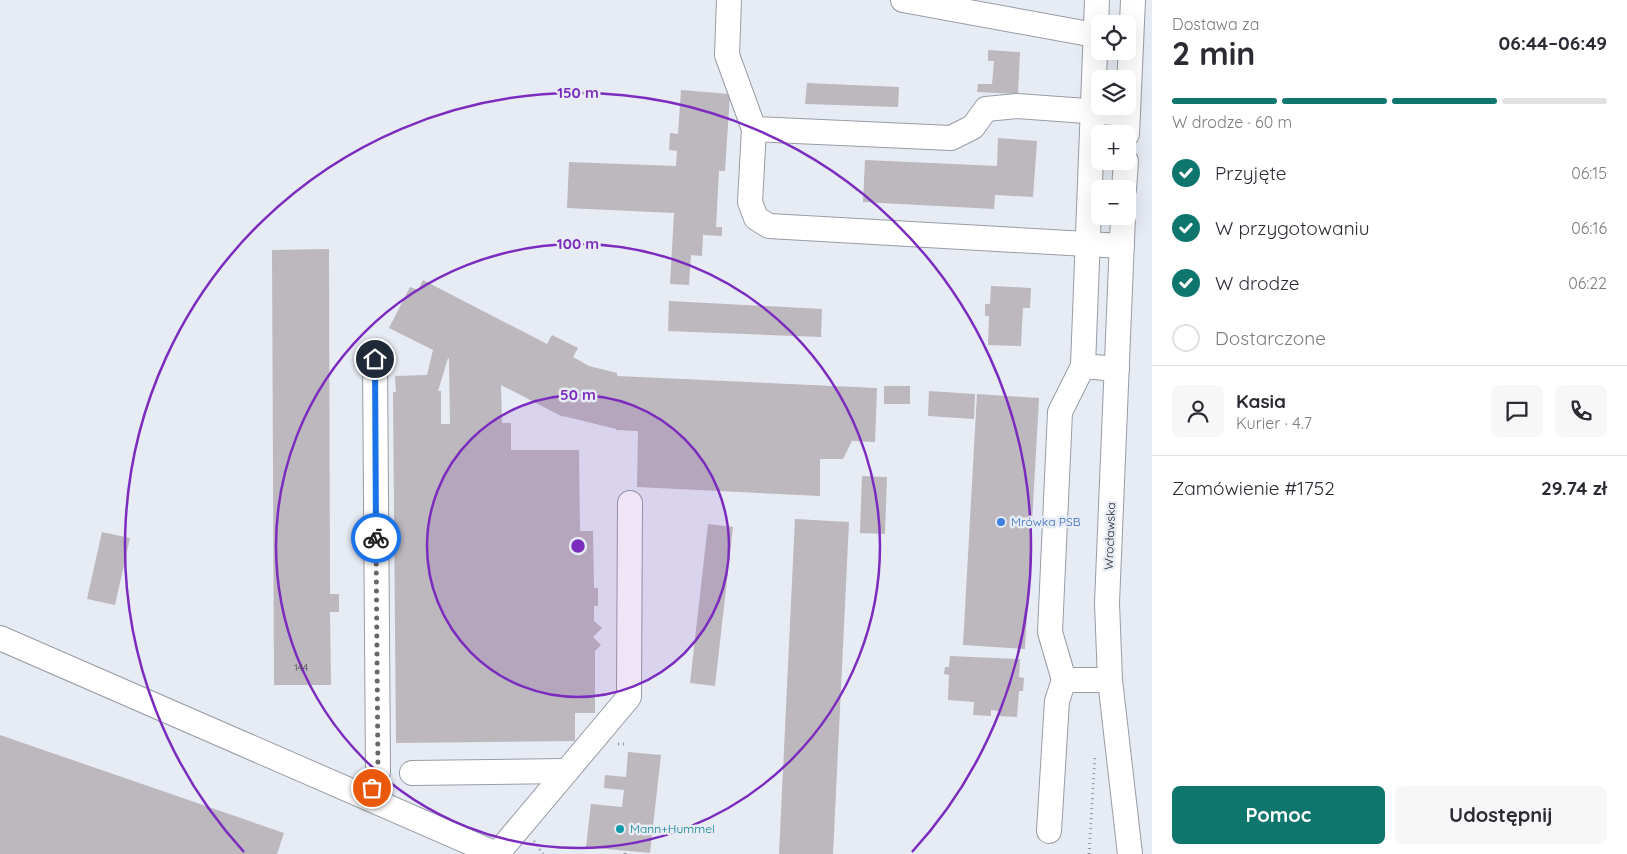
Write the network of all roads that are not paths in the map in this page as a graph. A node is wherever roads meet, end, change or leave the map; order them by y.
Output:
1 (729, 0) edge
2 (903, 0) edge
3 (1097, 0) edge
4 (1133, 0) edge
5 (1097, 15) edge
6 (1132, 15) edge
7 (1091, 34) edge
8 (1129, 60) edge
9 (1091, 111) edge
10 (1093, 115) edge
11 (1103, 115) edge
12 (1127, 124) edge
13 (754, 128) junction
14 (1123, 225) edge
15 (1087, 244) junction
16 (1122, 246) junction
17 (375, 359) dead end
18 (1083, 366) junction
19 (1117, 369) junction
20 (630, 503) dead end
21 (0, 638) edge
22 (1064, 680) junction
23 (1110, 680) junction
24 (567, 771) junction
25 (412, 773) dead end
26 (368, 798) junction
27 (1049, 831) dead end
28 (497, 854) edge
29 (1130, 854) edge

1 - 13 street
2 - 7 street
3 - 5 street
4 - 6 street
8 - 12 street
9 - 13 street
10 - 15 street
11 - 12 street
13 - 15 street
14 - 16 street, Wrocławska
15 - 16 street
15 - 18 street
16 - 19 street, Wrocławska
17 - 26 street
18 - 19 street
18 - 22 street
19 - 23 street, Wrocławska
20 - 24 street
21 - 26 street
22 - 23 street
22 - 27 street
23 - 29 street, Wrocławska
24 - 25 street
24 - 28 street
26 - 28 street

